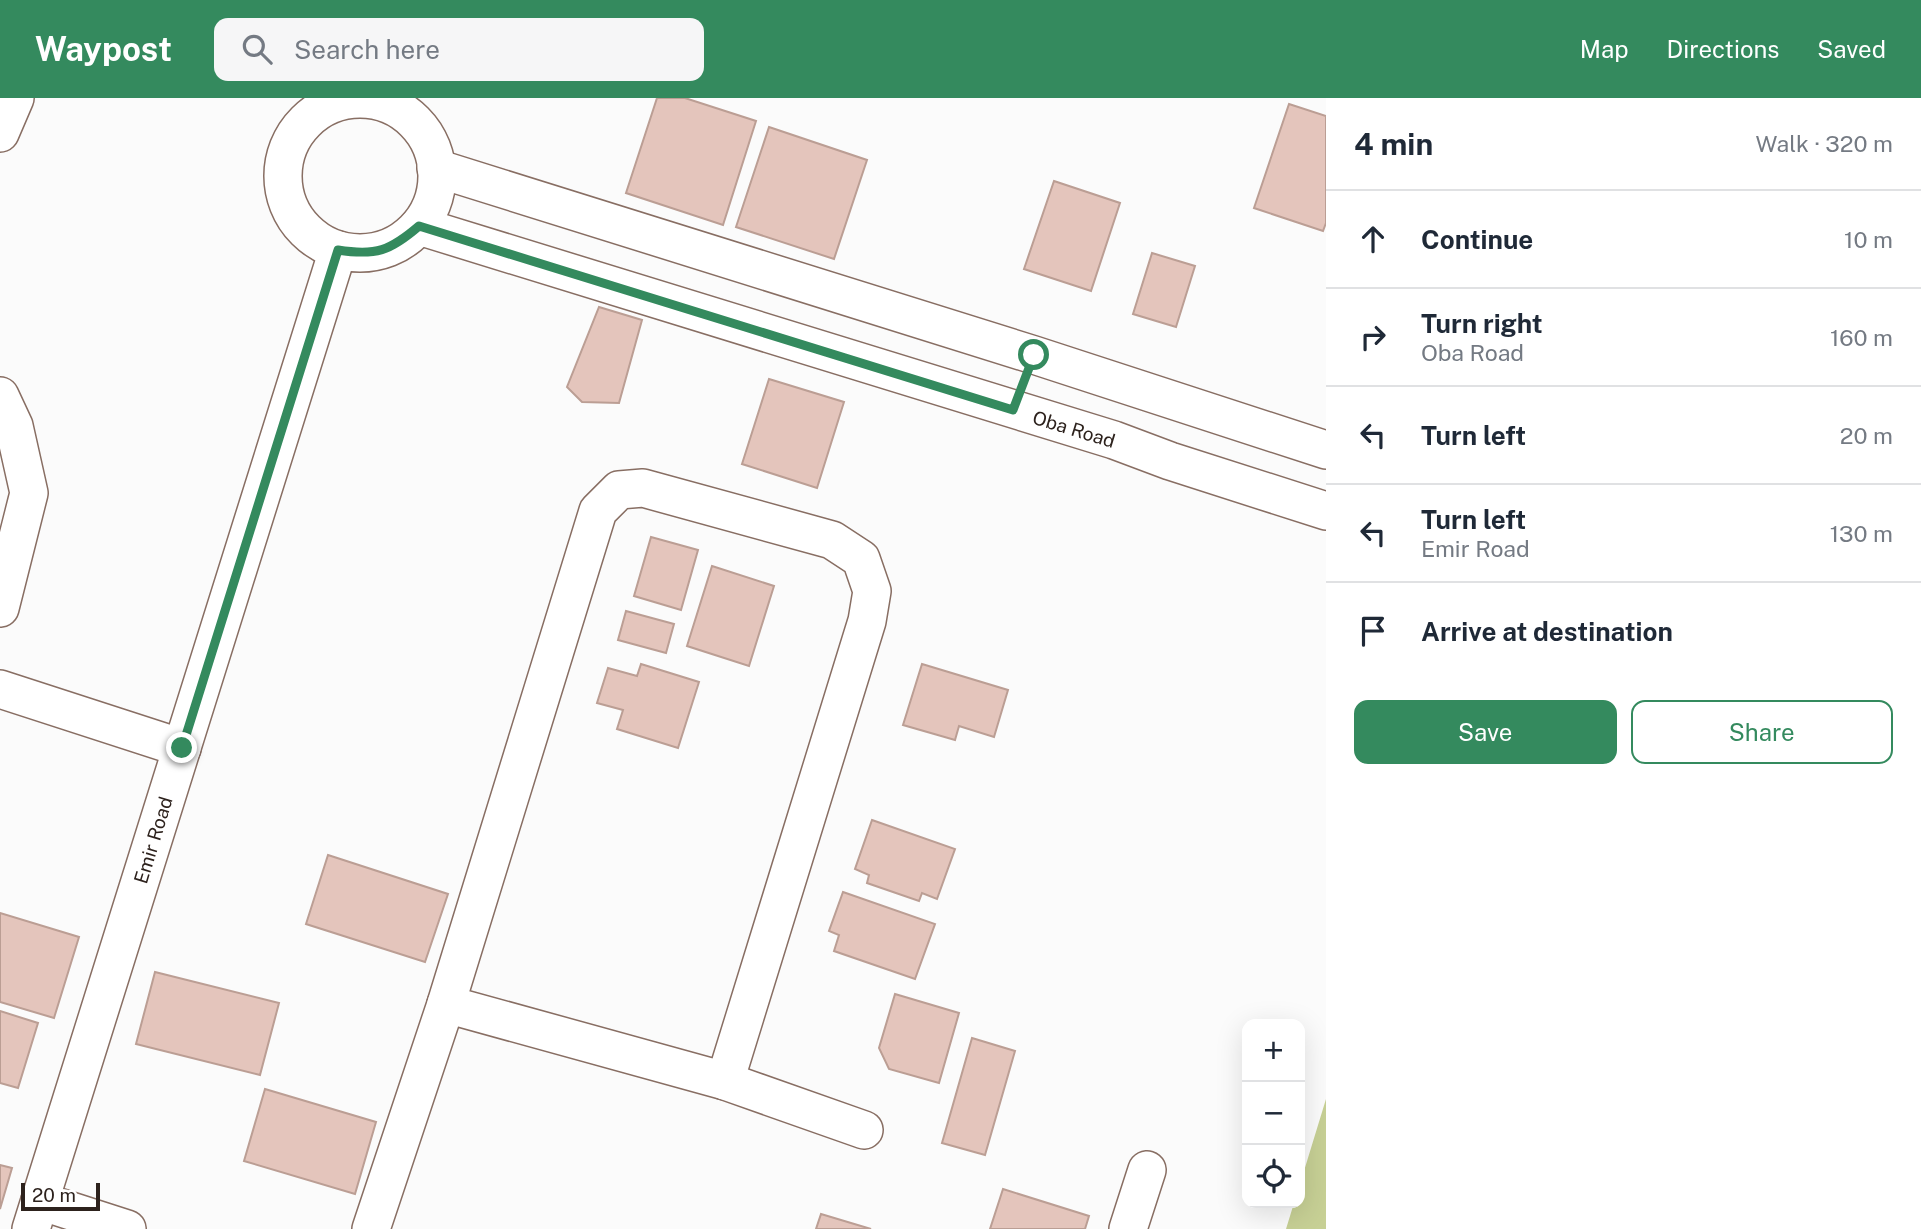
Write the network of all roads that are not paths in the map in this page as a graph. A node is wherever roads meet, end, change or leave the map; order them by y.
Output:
1 (15, 98) edge
2 (387, 101) edge
3 (0, 133) edge
4 (436, 168) junction
5 (419, 226) junction
6 (338, 250) junction
7 (1034, 355) junction
8 (0, 396) edge
9 (1186, 404) junction
10 (1013, 410) junction
11 (1326, 450) edge
12 (1170, 461) junction
13 (1326, 511) edge
14 (0, 608) edge
15 (0, 689) edge
16 (182, 748) junction
17 (446, 1004) junction
18 (725, 1081) junction
19 (864, 1130) dead end
20 (1147, 1170) dead end
21 (35, 1215) edge
22 (127, 1229) edge
23 (372, 1229) edge
24 (1128, 1229) edge

1 - 3 street
2 - 4 street
2 - 6 street
4 - 5 street
4 - 7 street
5 - 6 street
5 - 10 street, Oba Road
6 - 16 street, Emir Road
7 - 9 street
7 - 10 street
8 - 14 street
9 - 11 street
9 - 12 street
10 - 12 street, Oba Road
12 - 13 street, Oba Road
15 - 16 street
16 - 21 street, Emir Road
17 - 18 street
17 - 18 street
17 - 23 street
18 - 19 street
20 - 24 street
21 - 22 street

